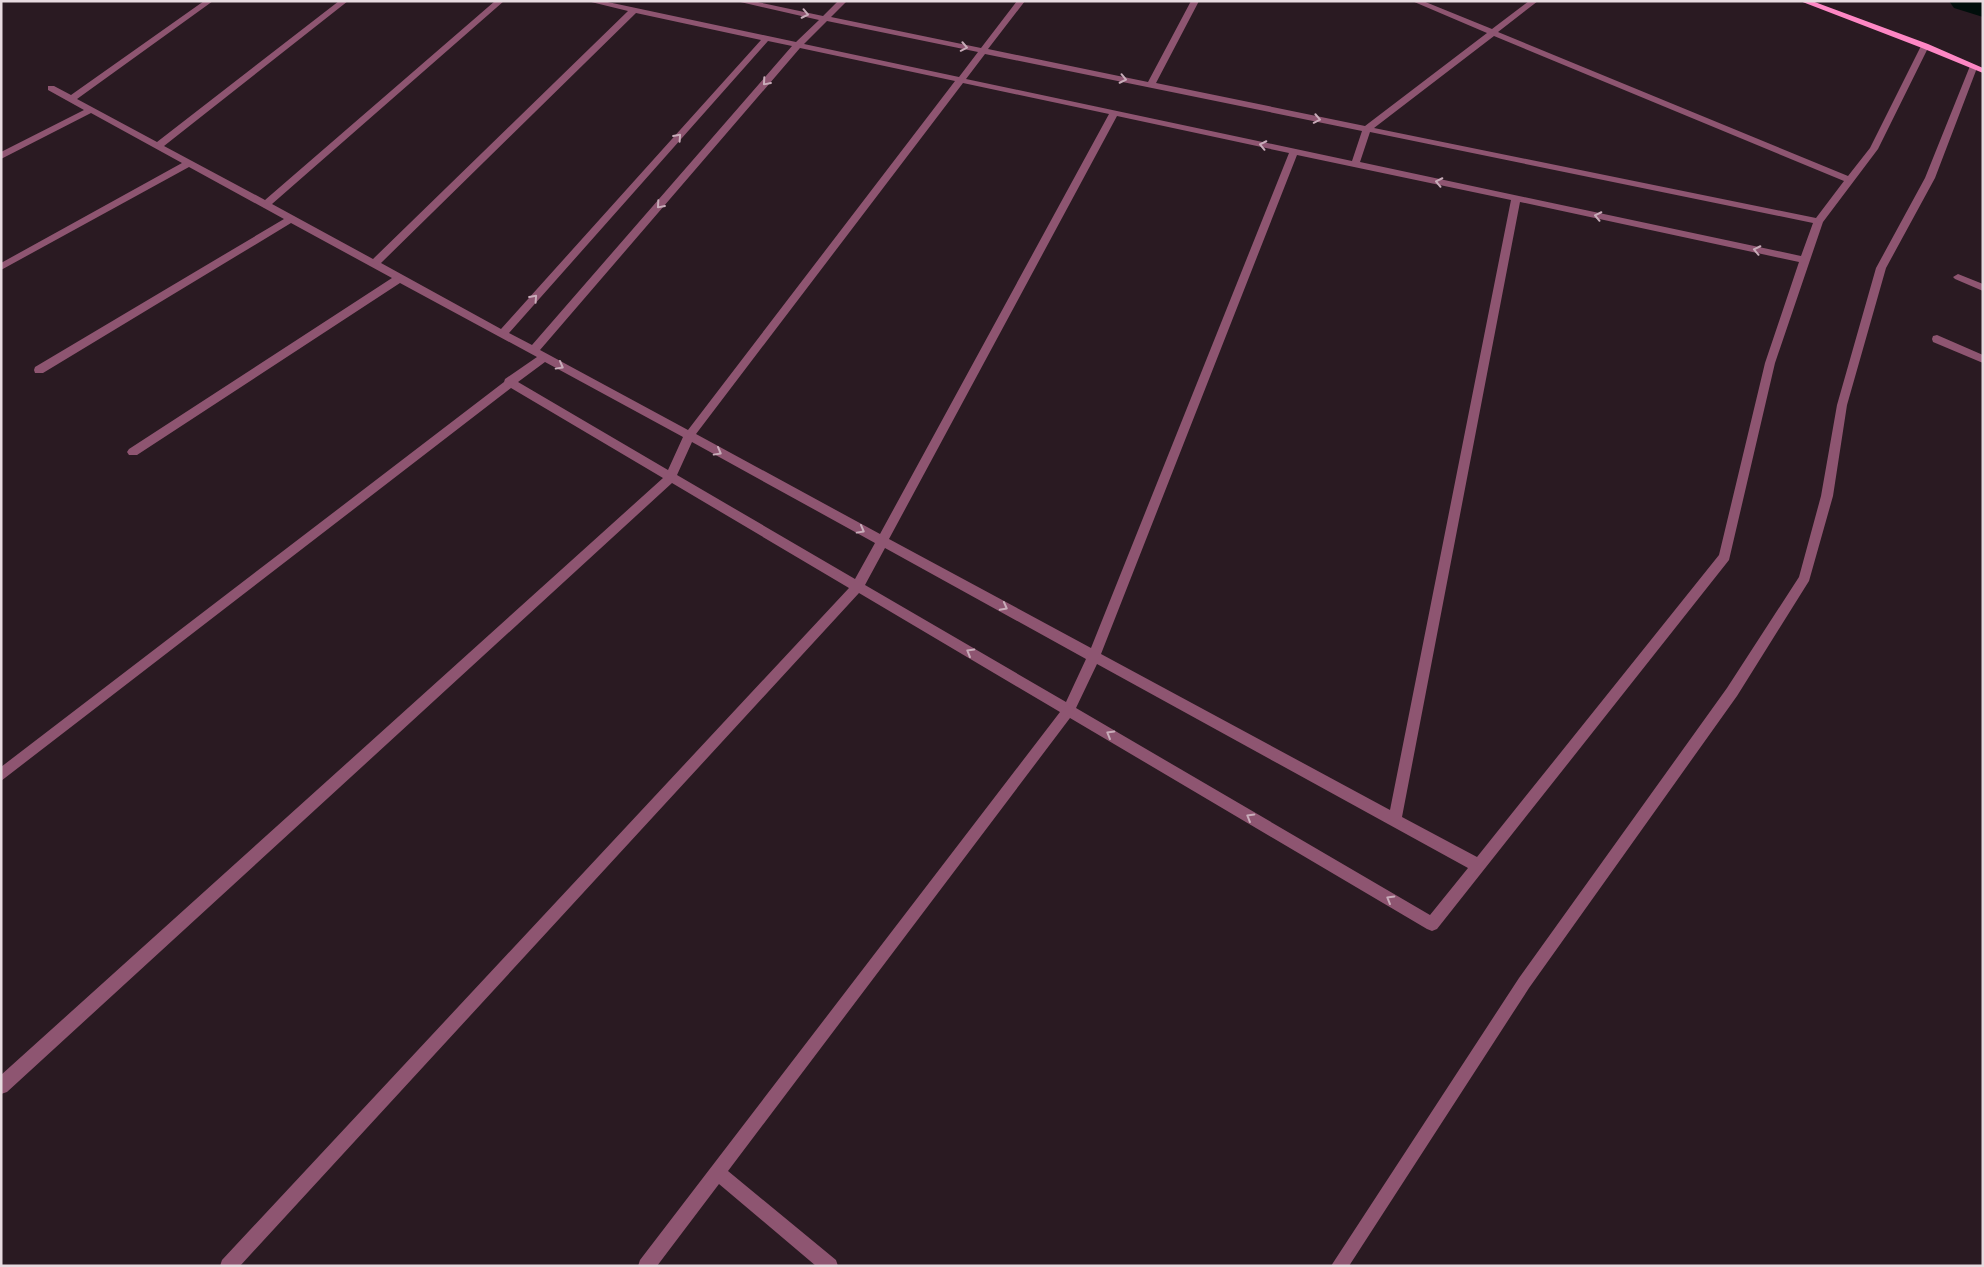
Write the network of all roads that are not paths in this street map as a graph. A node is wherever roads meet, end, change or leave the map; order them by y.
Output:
1 (209, 1) edge
2 (344, 1) edge
3 (500, 1) edge
4 (591, 1) edge
5 (740, 1) edge
6 (843, 1) edge
7 (1021, 1) edge
8 (1195, 1) edge
9 (1416, 1) edge
10 (1534, 1) edge
11 (1804, 1) edge
12 (634, 10) junction
13 (825, 19) junction
14 (1493, 33) junction
15 (766, 38) junction
16 (798, 45) junction
17 (1925, 46) junction
18 (983, 51) junction
19 (1978, 69) edge
20 (961, 80) junction
21 (1151, 85) junction
22 (51, 88) dead end
23 (70, 99) junction
24 (90, 110) junction
25 (1114, 113) junction
26 (1368, 129) junction
27 (158, 146) junction
28 (1294, 151) junction
29 (1, 156) edge
30 (188, 163) junction
31 (1355, 164) junction
32 (1850, 180) junction
33 (1516, 199) junction
34 (265, 205) junction
35 (291, 219) junction
36 (1818, 221) junction
37 (1804, 260) junction
38 (374, 264) junction
39 (1, 267) edge
40 (1958, 277) dead end
41 (400, 278) junction
42 (1983, 288) edge
43 (502, 334) junction
44 (1937, 339) dead end
45 (538, 354) junction
46 (1983, 359) edge
47 (39, 370) dead end
48 (509, 382) junction
49 (689, 436) junction
50 (133, 452) dead end
51 (671, 477) junction
52 (883, 542) junction
53 (858, 586) junction
54 (1094, 656) junction
55 (1069, 710) junction
56 (1, 775) edge
57 (1395, 820) junction
58 (1479, 866) junction
59 (1, 1086) edge
60 (717, 1172) junction
61 (228, 1266) edge
62 (646, 1266) edge
63 (830, 1266) edge
64 (1339, 1266) edge

1 - 23 street
2 - 27 street
3 - 34 street
4 - 12 street
5 -> 13 street
6 - 13 street
7 - 18 street
8 - 21 street
9 - 14 street
10 - 14 street
11 - 17 main road
12 - 15 street
12 - 38 street
13 - 16 street
13 -> 18 street
14 - 26 street
14 - 32 street
15 - 16 street
43 -> 15 street
16 - 20 street
16 -> 45 street
17 - 19 main road
17 - 32 street
18 - 20 street
18 -> 21 street
19 - 64 street
20 - 25 street
20 - 49 street
21 -> 26 street
22 - 23 street
23 - 24 street
24 - 27 street
24 - 29 street
28 -> 25 street
25 - 52 street
26 - 31 street
26 - 36 street
27 - 30 street
28 - 31 street
28 - 54 street
30 - 34 street
30 - 39 street
33 -> 31 street
32 - 36 street
37 -> 33 street
33 - 57 street
34 - 35 street
35 - 38 street
35 - 47 street
36 - 37 street
37 - 58 street
38 - 41 street
40 - 42 street
41 - 43 street
41 - 50 street
43 - 45 street
44 - 46 street
45 - 48 street
45 -> 49 street
48 - 51 street
48 - 56 street
49 - 51 street
49 -> 52 street
51 - 53 street
51 - 59 street
52 - 53 street
52 -> 54 street
55 -> 53 street
53 - 61 street
54 - 55 street
54 - 57 street
58 -> 55 street
55 - 60 street
57 - 58 street
60 - 62 street
60 - 63 street

